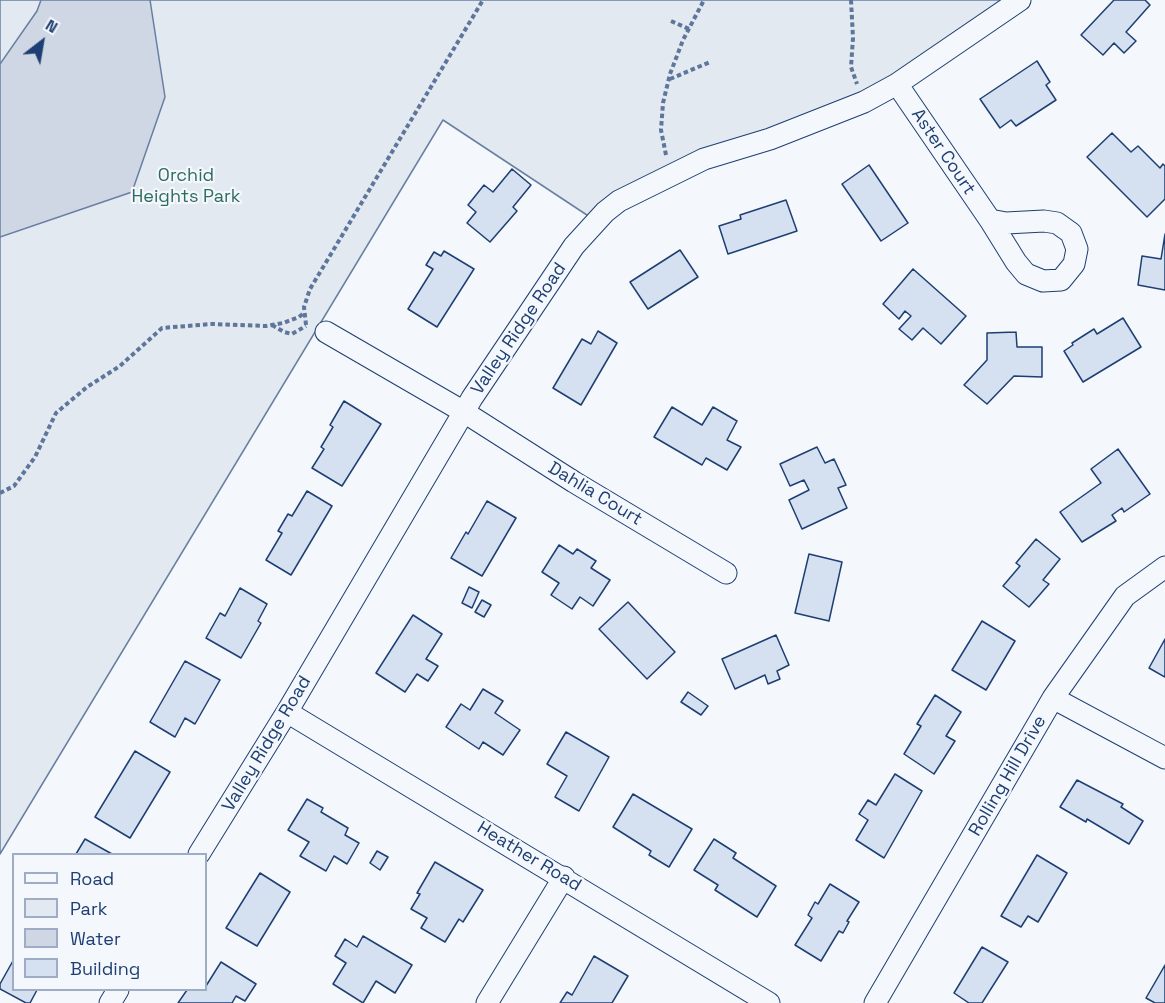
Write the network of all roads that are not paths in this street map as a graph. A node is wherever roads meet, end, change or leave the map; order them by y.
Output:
1 (1020, 0) edge
2 (897, 84) junction
3 (990, 220) dead end
4 (316, 329) road end
5 (464, 412) junction
6 (1165, 567) edge
7 (726, 573) dead end
8 (1053, 698) junction
9 (287, 712) junction
10 (1165, 758) edge
11 (200, 853) edge
12 (564, 878) junction
13 (487, 1003) edge
14 (769, 1003) edge
15 (875, 1003) edge

1 - 2 street, Valley Ridge Road
2 - 3 street, Aster Court
2 - 5 street, Valley Ridge Road
4 - 5 street, Dahlia Court
5 - 7 street, Dahlia Court
5 - 9 street, Valley Ridge Road
6 - 8 street, Rolling Hill Drive
8 - 10 street
8 - 15 street, Rolling Hill Drive
9 - 11 street, Valley Ridge Road
9 - 12 street, Heather Road
12 - 13 street
12 - 14 street, Heather Road

